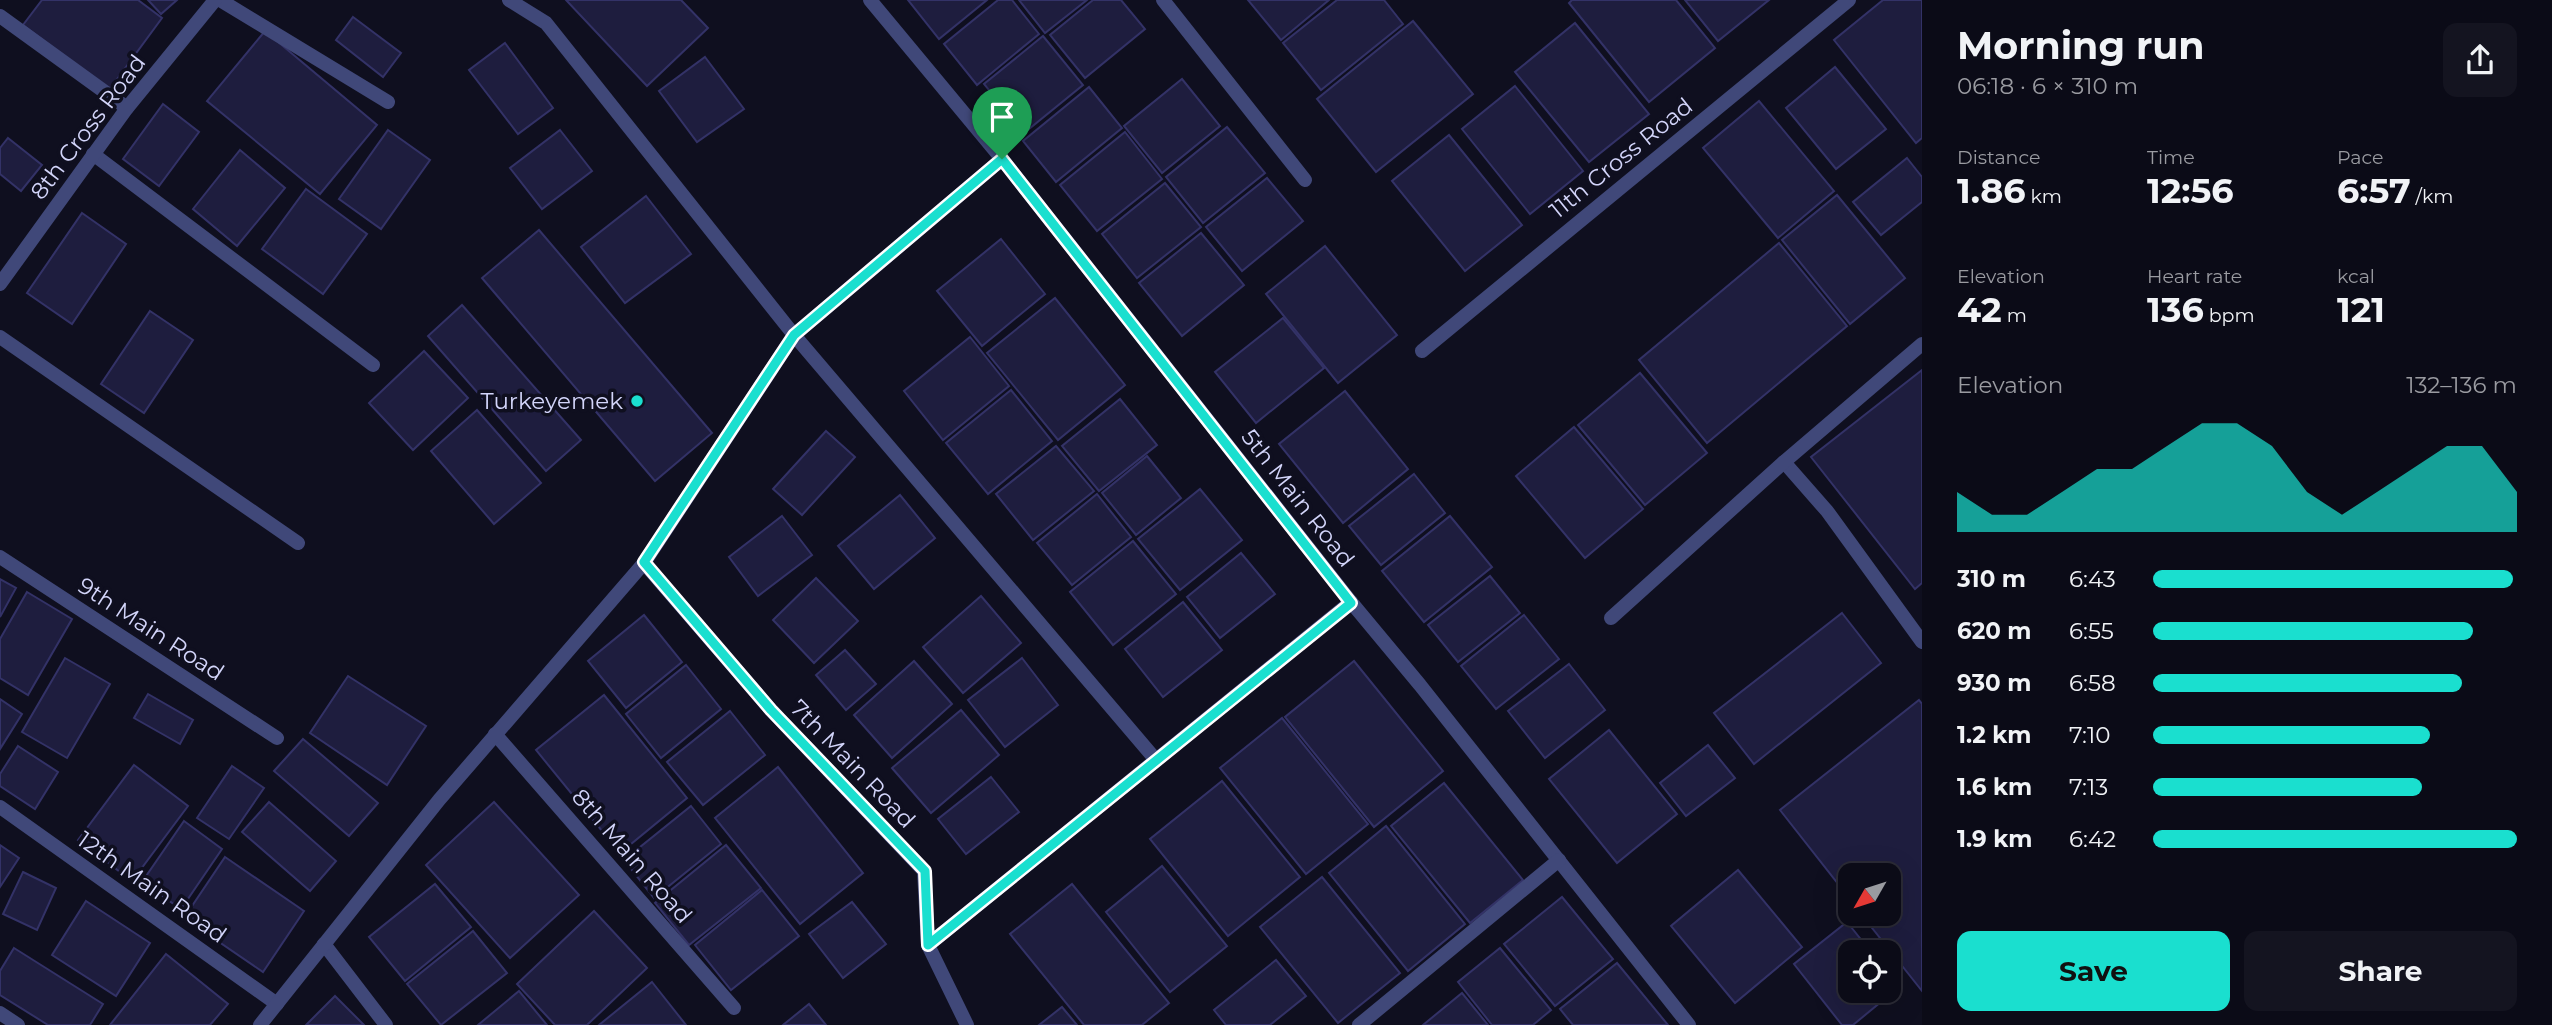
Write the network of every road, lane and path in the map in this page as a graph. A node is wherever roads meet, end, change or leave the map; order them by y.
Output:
1 (217, 0) edge
2 (509, 0) edge
3 (870, 0) edge
4 (1163, 0) edge
5 (1849, 0) edge
6 (0, 16) edge
7 (388, 102) dead end
8 (127, 108) junction
9 (93, 154) junction
10 (1002, 159) junction
11 (1305, 180) dead end
12 (0, 284) edge
13 (794, 335) junction
14 (0, 337) edge
15 (1922, 344) edge
16 (1422, 351) dead end
17 (373, 365) dead end
18 (1784, 462) junction
19 (298, 543) dead end
20 (0, 557) edge
21 (644, 562) junction
22 (1351, 603) junction
23 (1611, 618) dead end
24 (1922, 642) edge
25 (495, 734) junction
26 (277, 738) dead end
27 (1156, 760) junction
28 (0, 807) edge
29 (1559, 860) junction
30 (324, 944) junction
31 (928, 945) junction
32 (277, 1004) junction
33 (734, 1008) dead end
34 (0, 1013) edge
35 (18, 1025) edge
36 (260, 1025) edge
37 (386, 1025) edge
38 (967, 1025) edge
39 (1359, 1025) edge
40 (1689, 1025) edge

1 - 7 street
1 - 8 street, 8th Cross Road
2 - 13 street
3 - 10 street, 5th Main Road
4 - 11 street
5 - 16 street, 11th Cross Road
6 - 8 street
8 - 9 street, 8th Cross Road
9 - 12 street, 8th Cross Road
9 - 17 street
10 - 13 street
10 - 22 street, 5th Main Road
13 - 21 street
13 - 27 street
14 - 19 street
15 - 18 street
18 - 23 street
18 - 24 street
20 - 26 street, 9th Main Road
21 - 25 street
21 - 31 street, 7th Main Road
22 - 27 street
22 - 29 street, 5th Main Road
25 - 30 street
25 - 33 street, 8th Main Road
27 - 31 street
28 - 32 street, 12th Main Road
29 - 39 street
29 - 40 street, 5th Main Road
30 - 32 street
30 - 37 street
31 - 38 street, 7th Main Road
32 - 36 street
34 - 35 street

